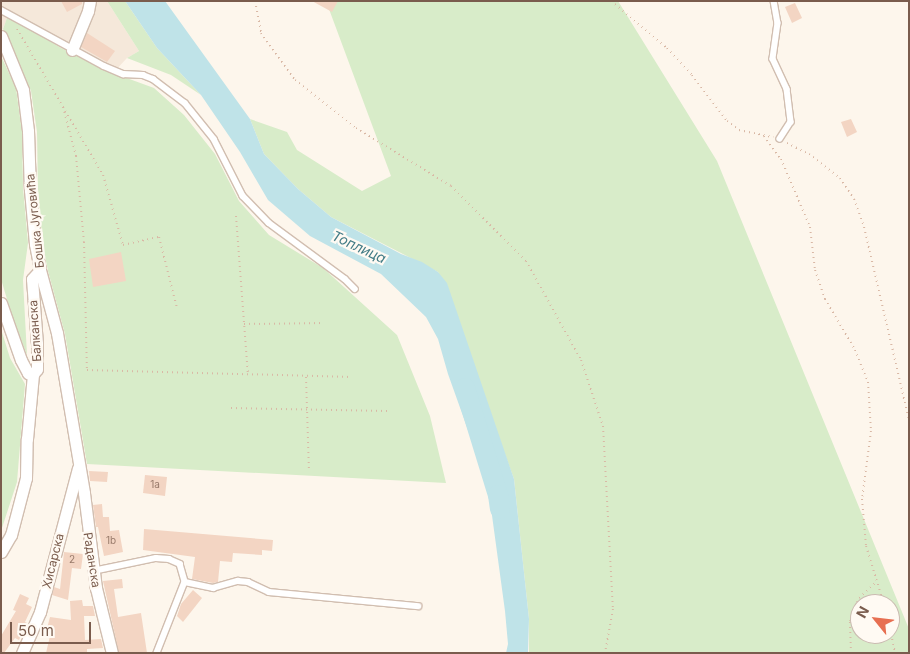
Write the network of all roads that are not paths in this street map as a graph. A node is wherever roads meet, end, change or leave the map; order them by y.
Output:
1 (90, 1) edge
2 (774, 1) edge
3 (1, 10) edge
4 (1, 36) edge
5 (72, 50) junction
6 (780, 139) road end
7 (40, 270) junction
8 (355, 289) dead end
9 (1, 303) edge
10 (33, 374) junction
11 (78, 467) junction
12 (1, 552) edge
13 (93, 571) junction
14 (185, 582) junction
15 (418, 606) dead end
16 (22, 653) edge
17 (112, 653) edge
18 (157, 653) edge

1 - 5 street
2 - 6 lane
3 - 5 lane
4 - 7 street, Бошка Југовића
5 - 8 lane
7 - 10 street, Балканска
7 - 11 street, Бошка Југовића
9 - 10 street, Балканска
10 - 12 street
11 - 13 street, Раданска
11 - 16 street, Хисарска
13 - 14 lane
13 - 17 street, Раданска
14 - 15 lane
14 - 18 lane

